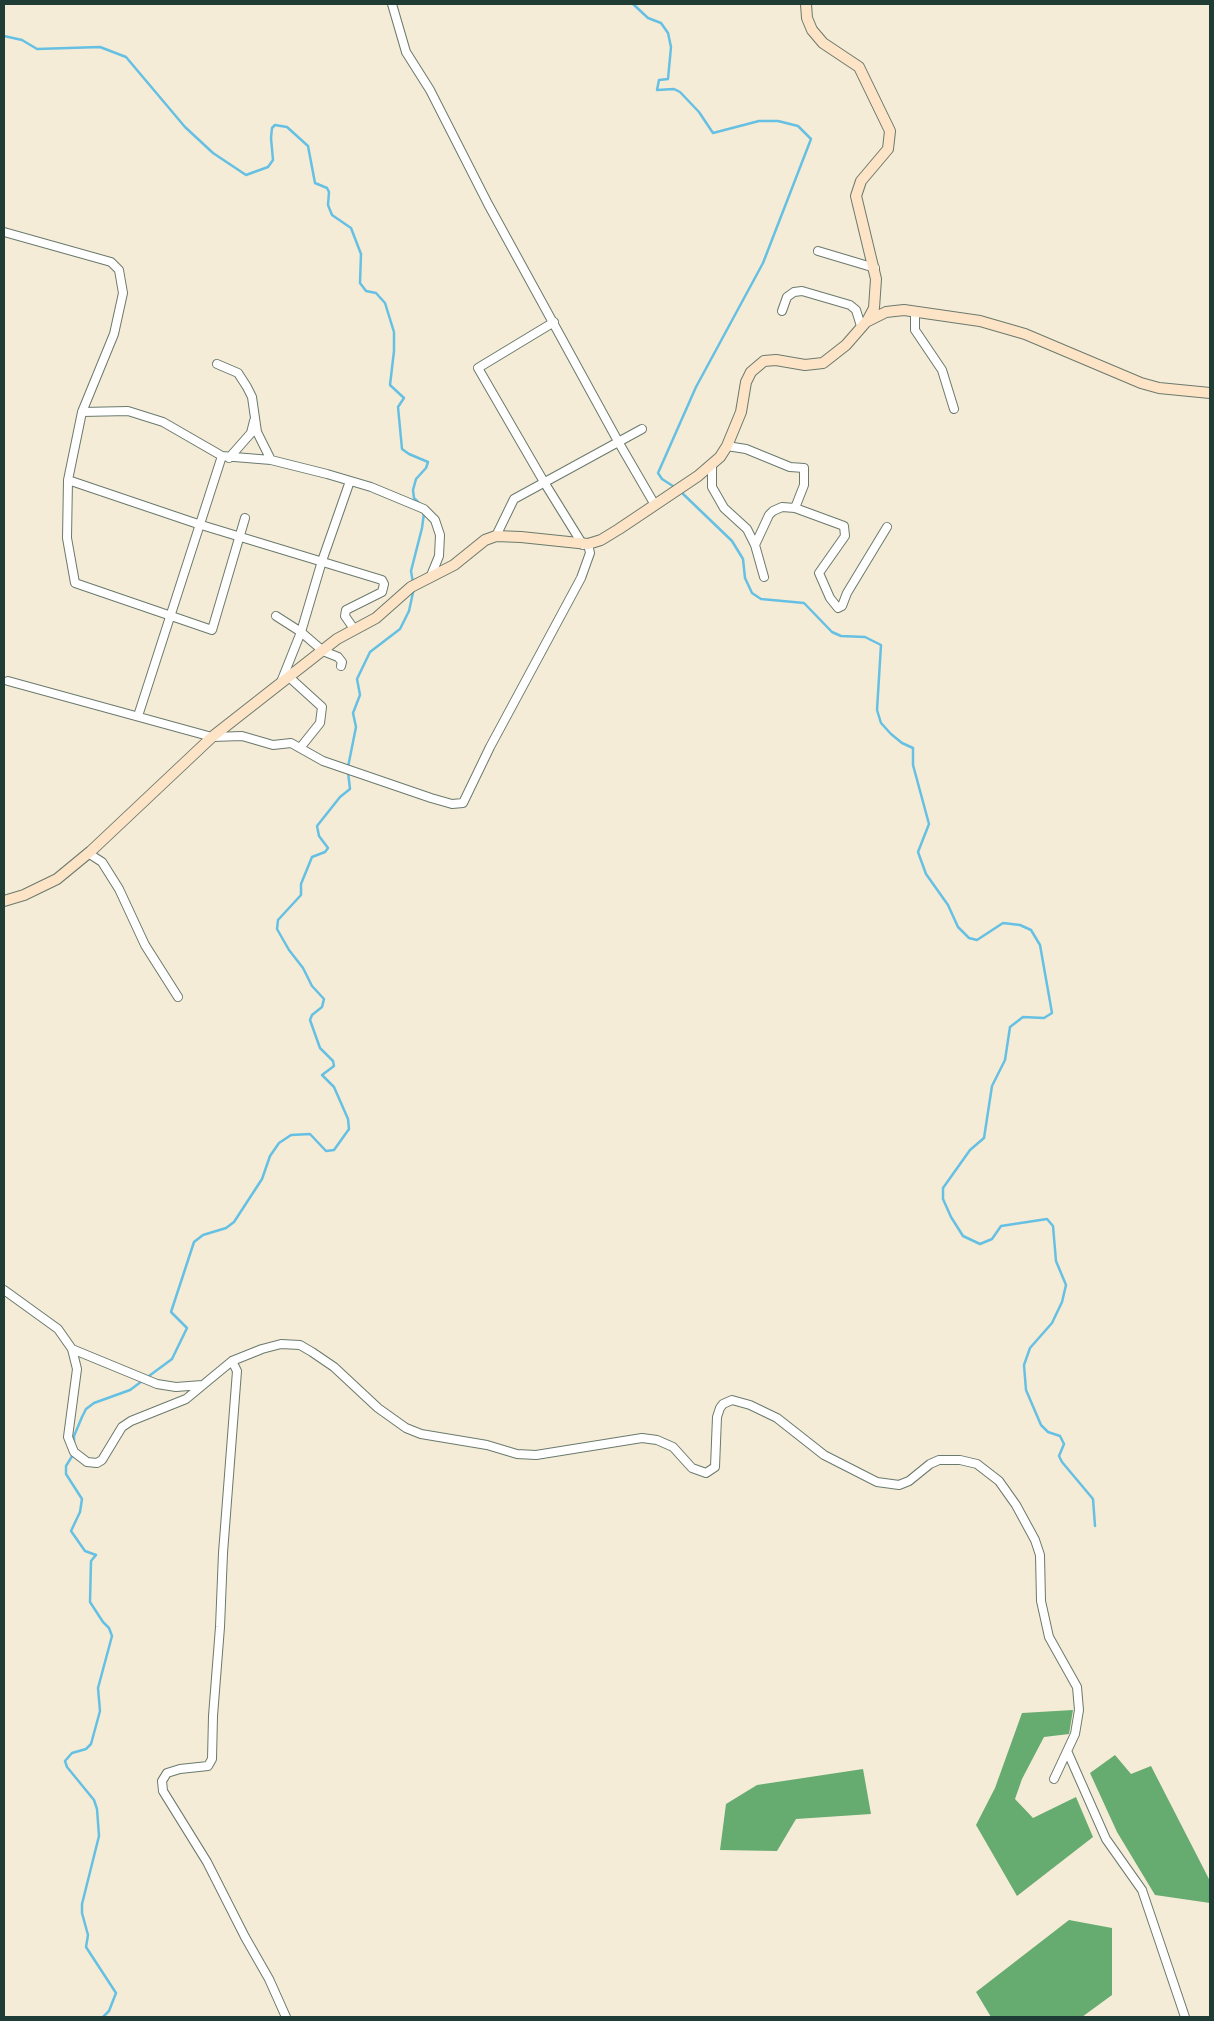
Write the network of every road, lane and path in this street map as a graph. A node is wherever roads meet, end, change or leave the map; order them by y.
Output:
1 (392, 4) edge
2 (806, 4) edge
3 (4, 232) edge
4 (818, 251) dead end
5 (875, 268) junction
6 (782, 311) dead end
7 (915, 311) junction
8 (554, 322) junction
9 (864, 324) junction
10 (217, 364) dead end
11 (1210, 393) edge
12 (954, 409) dead end
13 (82, 412) junction
14 (254, 419) junction
15 (642, 430) dead end
16 (619, 444) junction
17 (727, 446) junction
18 (222, 456) junction
19 (231, 457) junction
20 (271, 460) junction
21 (712, 465) junction
22 (217, 469) junction
23 (68, 480) junction
24 (350, 481) junction
25 (544, 482) junction
26 (655, 505) junction
27 (795, 508) junction
28 (245, 518) dead end
29 (198, 524) junction
30 (887, 527) dead end
31 (239, 536) junction
32 (496, 536) junction
33 (586, 544) junction
34 (754, 545) junction
35 (322, 560) junction
36 (430, 578) junction
37 (764, 578) dead end
38 (276, 616) dead end
39 (170, 617) junction
40 (354, 629) junction
41 (301, 632) junction
42 (323, 651) junction
43 (341, 666) dead end
44 (289, 677) junction
45 (8, 680) dead end
46 (280, 684) junction
47 (138, 716) junction
48 (212, 737) junction
49 (300, 748) junction
50 (88, 853) junction
51 (4, 901) edge
52 (178, 997) dead end
53 (4, 1290) edge
54 (72, 1349) junction
55 (232, 1361) junction
56 (202, 1385) junction
57 (1068, 1754) junction
58 (1054, 1779) dead end
59 (286, 2017) edge
60 (1185, 2017) edge

1 - 8 street
2 - 5 street
3 - 13 street
4 - 5 street
5 - 9 street
6 - 9 street
7 - 9 street
7 - 11 street
7 - 12 street
8 - 16 street
8 - 25 street
9 - 17 street
10 - 14 street
13 - 18 street
13 - 23 street
14 - 19 street
14 - 20 street
15 - 16 street
16 - 25 street
16 - 26 street
17 - 21 street
17 - 27 street
18 - 19 street
18 - 22 street
19 - 20 street
19 - 22 street
20 - 24 street
21 - 26 street
21 - 34 street
22 - 29 street
23 - 29 street
23 - 39 street
24 - 35 street
24 - 36 street
25 - 32 street
25 - 33 street
26 - 33 street
27 - 30 street
27 - 34 street
28 - 31 street
29 - 31 street
29 - 39 street
31 - 35 street
31 - 39 street
32 - 33 street
32 - 36 street
33 - 49 street
34 - 37 street
35 - 40 street
35 - 41 street
36 - 40 street
38 - 41 street
39 - 47 street
40 - 42 street
41 - 42 street
41 - 46 street
42 - 43 street
42 - 44 street
44 - 46 street
44 - 49 street
45 - 47 street
46 - 48 street
47 - 48 street
48 - 49 street
48 - 50 street
50 - 51 street
50 - 52 street
53 - 54 street
54 - 56 street
54 - 56 street
55 - 56 street
55 - 57 street
55 - 59 street
57 - 58 street
57 - 60 street

